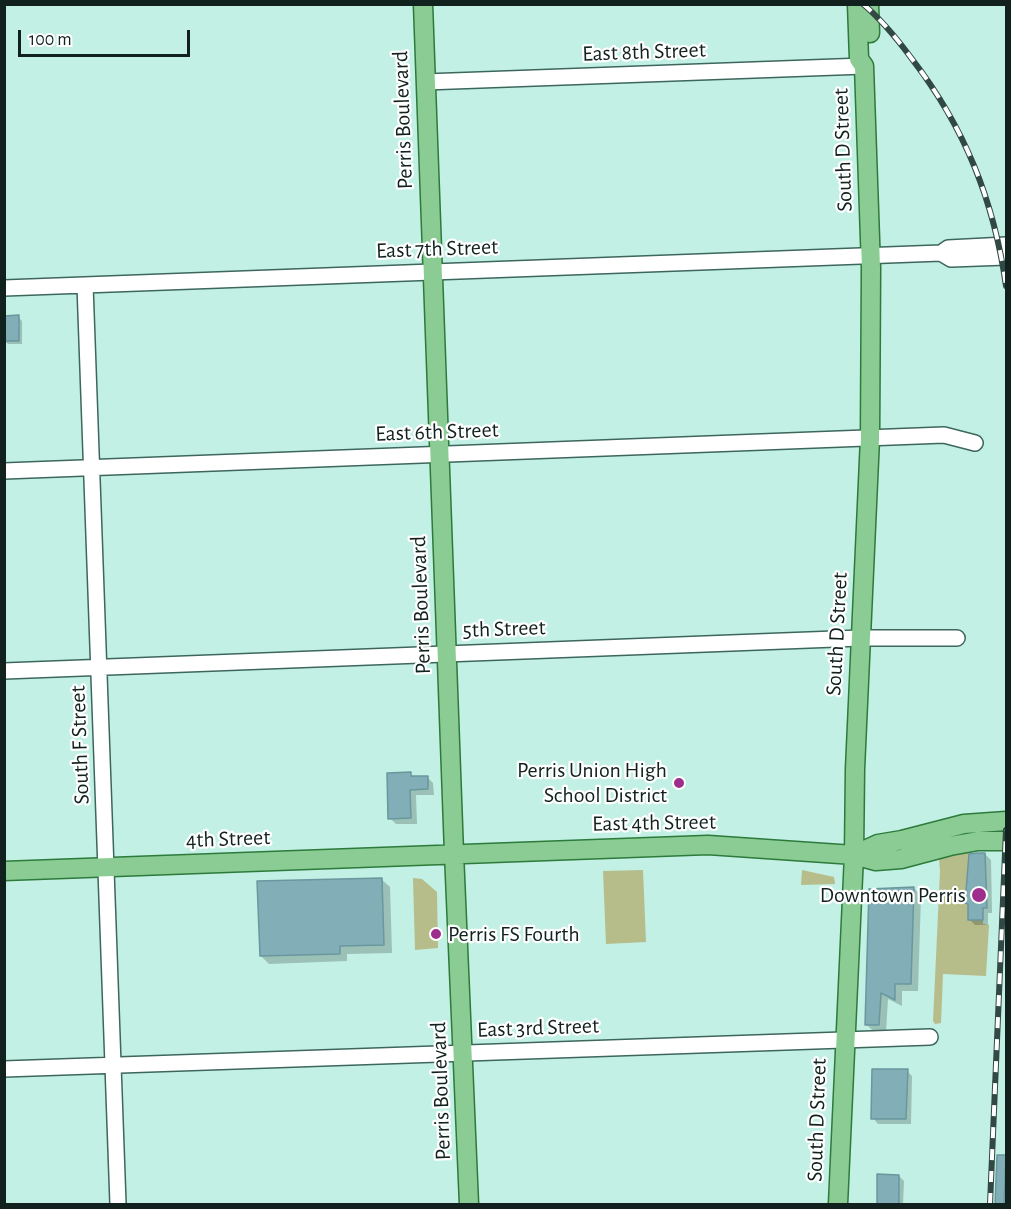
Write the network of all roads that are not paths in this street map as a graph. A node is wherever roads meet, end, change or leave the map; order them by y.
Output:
1 (423, 4) edge
2 (857, 4) edge
3 (869, 4) edge
4 (864, 66) junction
5 (426, 82) junction
6 (1006, 245) edge
7 (942, 253) junction
8 (871, 256) junction
9 (1006, 257) edge
10 (432, 271) junction
11 (86, 285) junction
12 (4, 288) edge
13 (870, 438) junction
14 (975, 443) dead end
15 (440, 455) junction
16 (93, 468) junction
17 (4, 471) edge
18 (861, 638) junction
19 (957, 638) dead end
20 (447, 654) junction
21 (99, 668) junction
22 (4, 671) edge
23 (1006, 821) edge
24 (1006, 841) edge
25 (454, 853) junction
26 (854, 855) junction
27 (107, 868) junction
28 (4, 871) edge
29 (930, 1037) dead end
30 (844, 1040) junction
31 (464, 1053) junction
32 (113, 1065) junction
33 (4, 1069) edge
34 (118, 1204) edge
35 (469, 1204) edge
36 (838, 1204) edge

1 - 5 main road, Perris Boulevard
2 - 4 main road, South D Street
3 - 4 main road, South D Street
4 - 5 street, East 8th Street
4 - 8 main road, South D Street
5 - 10 main road, Perris Boulevard
6 - 7 street
7 - 8 street, East 7th Street
7 - 9 street
8 - 10 street, East 7th Street
8 - 13 main road, South D Street
10 - 11 street, East 7th Street
10 - 15 main road, Perris Boulevard
11 - 12 street, East 7th Street
11 - 16 street, South F Street
13 - 14 street, East 6th Street
13 - 15 street, East 6th Street
13 - 18 main road, South D Street
15 - 16 street, East 6th Street
15 - 20 main road, Perris Boulevard
16 - 17 street, East 6th Street
16 - 21 street, South F Street
18 - 19 street, 5th Street
18 - 20 street, 5th Street
18 - 26 main road, South D Street
20 - 21 street, 5th Street
20 - 25 main road, Perris Boulevard
21 - 22 street, 5th Street
21 - 27 street, South F Street
23 - 26 main road
24 - 26 main road, East 4th Street
25 - 26 main road, East 4th Street
25 - 27 main road, 4th Street
25 - 31 main road, Perris Boulevard
26 - 30 main road, South D Street
27 - 28 main road, 4th Street
27 - 32 street, South F Street
29 - 30 street, East 3rd Street
30 - 31 street, East 3rd Street
30 - 36 main road, South D Street
31 - 32 street, East 3rd Street
31 - 35 main road, Perris Boulevard
32 - 33 street, East 3rd Street
32 - 34 street, South F Street

